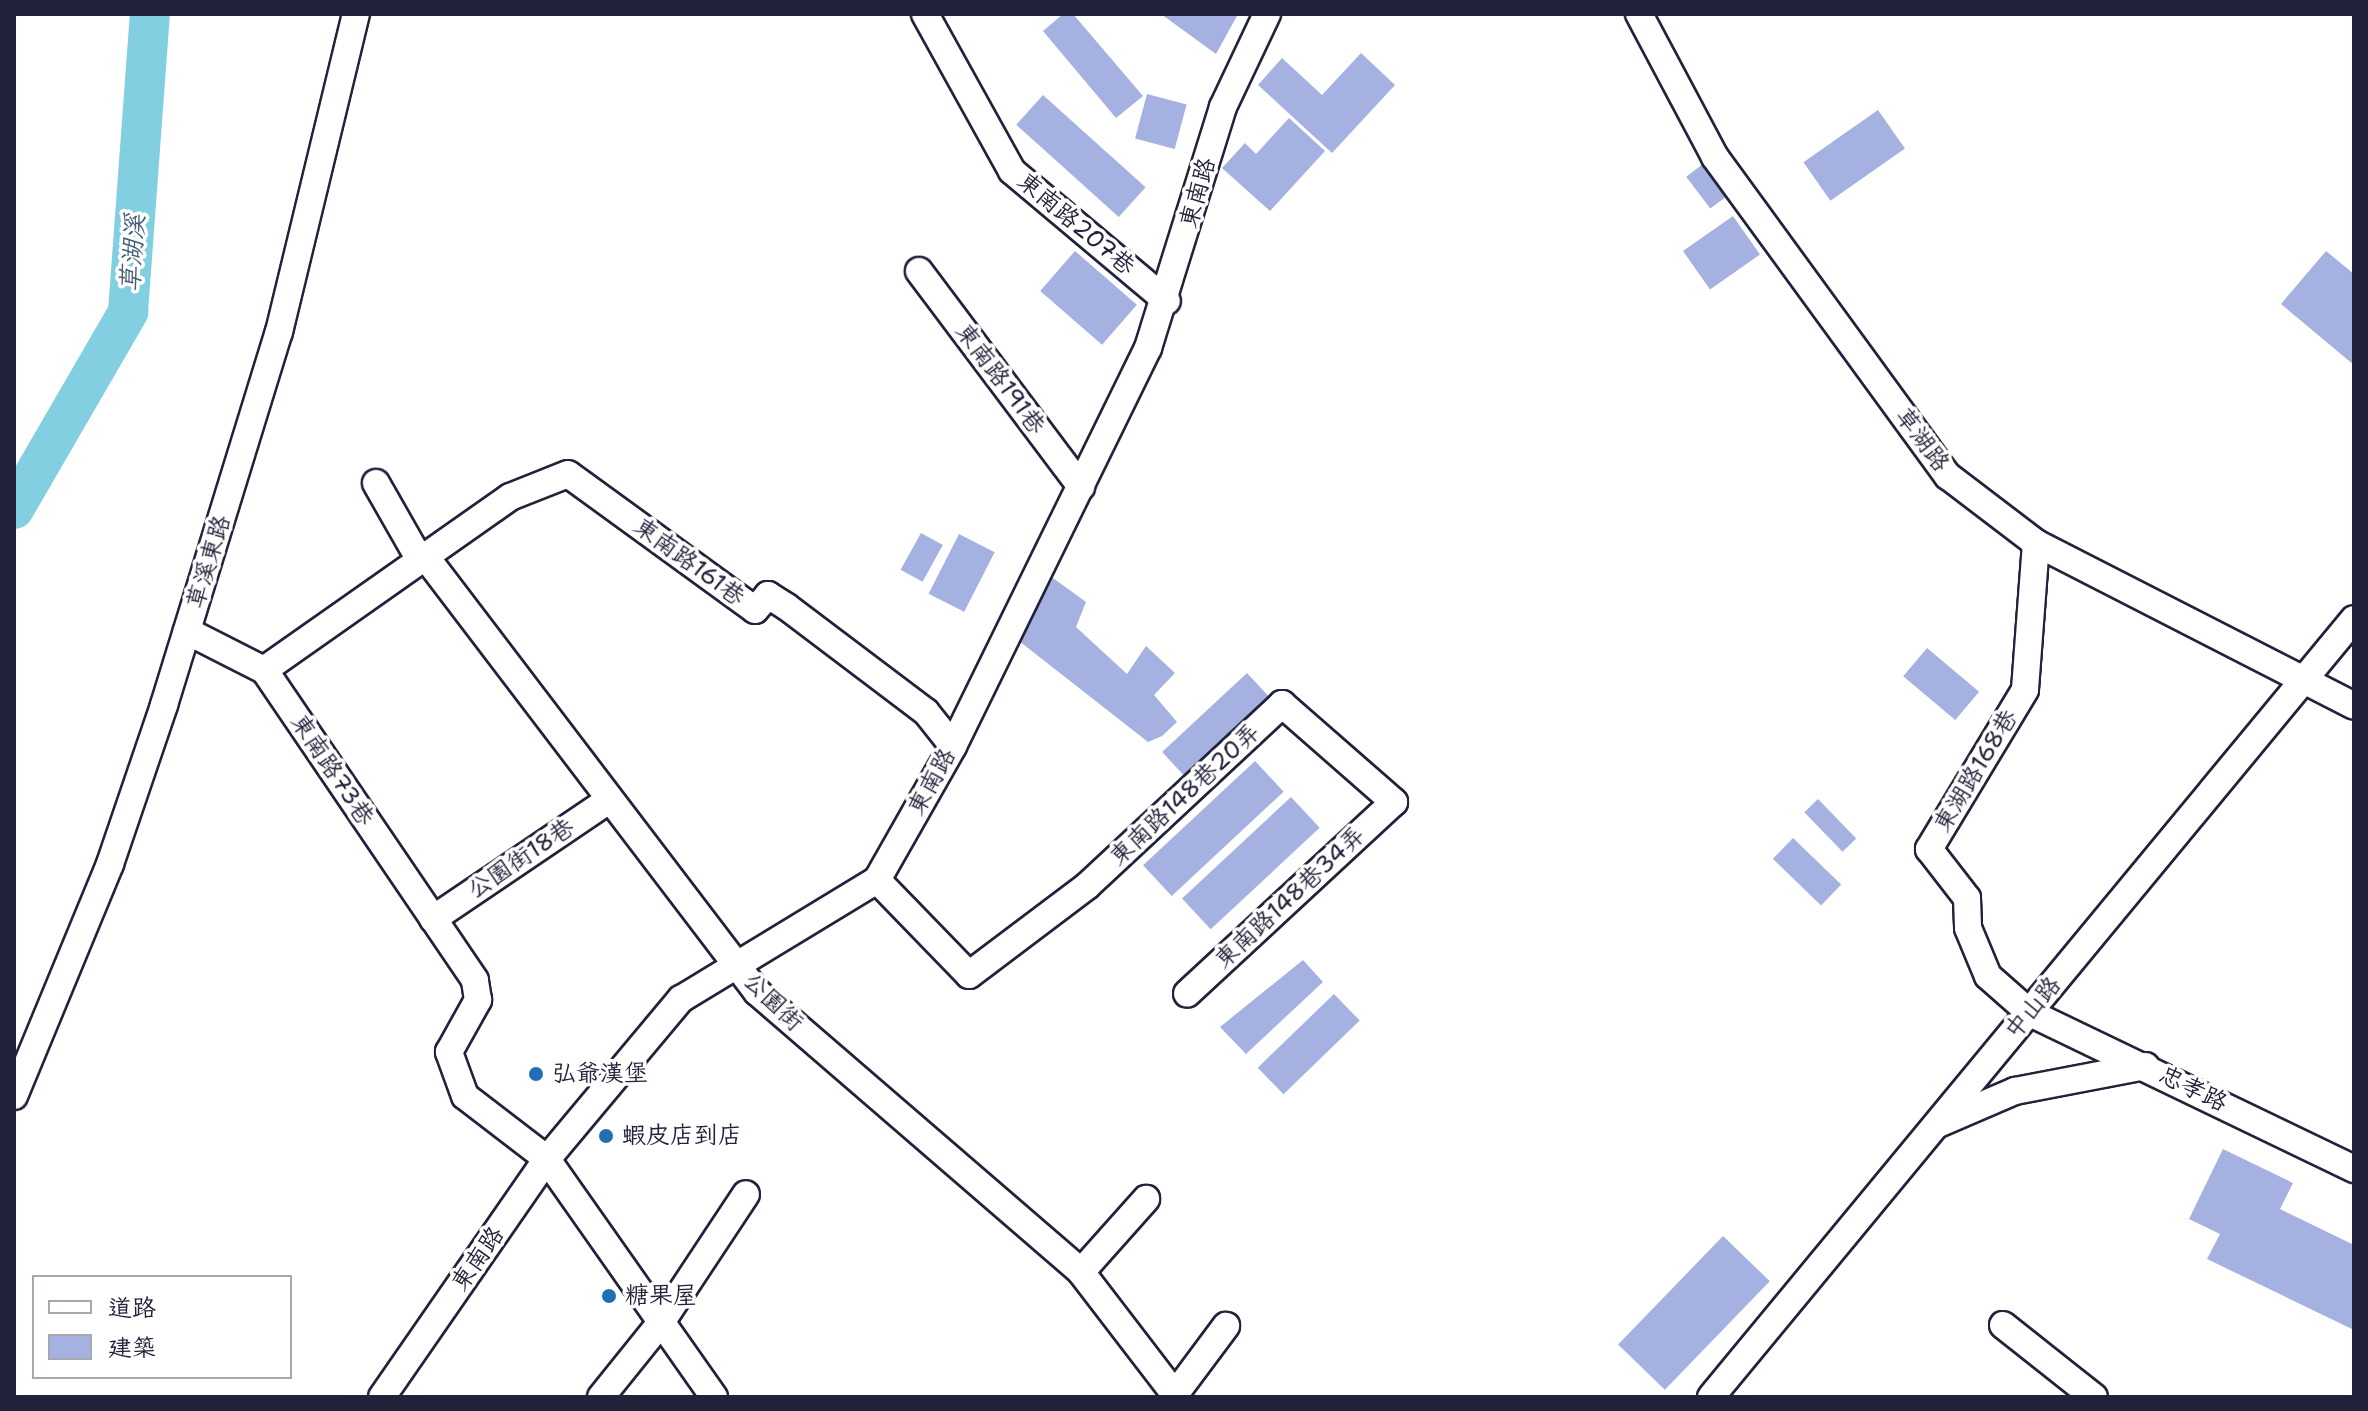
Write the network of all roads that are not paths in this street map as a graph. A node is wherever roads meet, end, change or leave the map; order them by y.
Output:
1 (356, 14) edge
2 (925, 14) edge
3 (1267, 14) edge
4 (1639, 14) edge
5 (919, 271) dead end
6 (1167, 301) junction
7 (376, 483) dead end
8 (1081, 487) junction
9 (2036, 543) junction
10 (422, 558) junction
11 (2354, 619) edge
12 (187, 631) junction
13 (264, 670) junction
14 (2302, 681) junction
15 (2354, 706) edge
16 (953, 746) junction
17 (609, 800) junction
18 (1394, 802) joint
19 (877, 880) junction
20 (433, 919) junction
21 (734, 963) junction
22 (1187, 994) dead end
23 (2030, 1013) junction
24 (2146, 1066) junction
25 (14, 1096) edge
26 (1931, 1127) junction
27 (547, 1159) junction
28 (2354, 1169) edge
29 (746, 1194) dead end
30 (1146, 1199) dead end
31 (1081, 1272) junction
32 (662, 1321) junction
33 (2003, 1325) dead end
34 (1226, 1326) dead end
35 (1174, 1396) edge
36 (382, 1397) edge
37 (601, 1397) edge
38 (714, 1397) edge
39 (1711, 1397) edge
40 (2094, 1397) edge

1 - 12 street, 草溪東路
2 - 6 street, 東南路207巷
3 - 6 street, 東南路
4 - 9 street, 草湖路
5 - 8 street, 東南路191巷
6 - 8 street, 東南路
7 - 10 street, 公園街
8 - 16 street, 東南路
9 - 14 street, 草湖路
9 - 23 street, 東湖路168巷
10 - 13 street
10 - 16 street, 東南路161巷
10 - 17 street, 公園街
11 - 14 street, 中山路
12 - 13 street
12 - 25 street, 草溪東路
13 - 20 street, 東南路73巷
14 - 15 street, 草湖路
14 - 23 street, 中山路
16 - 19 street, 東南路
17 - 20 street, 公園街18巷
17 - 21 street, 公園街
18 - 19 street, 東南路148巷20弄
18 - 22 street, 東南路148巷34弄
19 - 21 street, 東南路
20 - 27 street, 東南路73巷
21 - 27 street, 東南路
21 - 31 street, 公園街
23 - 24 street, 忠孝路
23 - 26 street, 中山路
24 - 26 street
24 - 28 street, 忠孝路
26 - 39 street, 中山路
27 - 32 street, 東南路73巷
27 - 36 street, 東南路
29 - 32 street
30 - 31 street
31 - 35 street, 公園街
32 - 37 street
32 - 38 street, 東南路73巷
33 - 40 street
34 - 35 street

